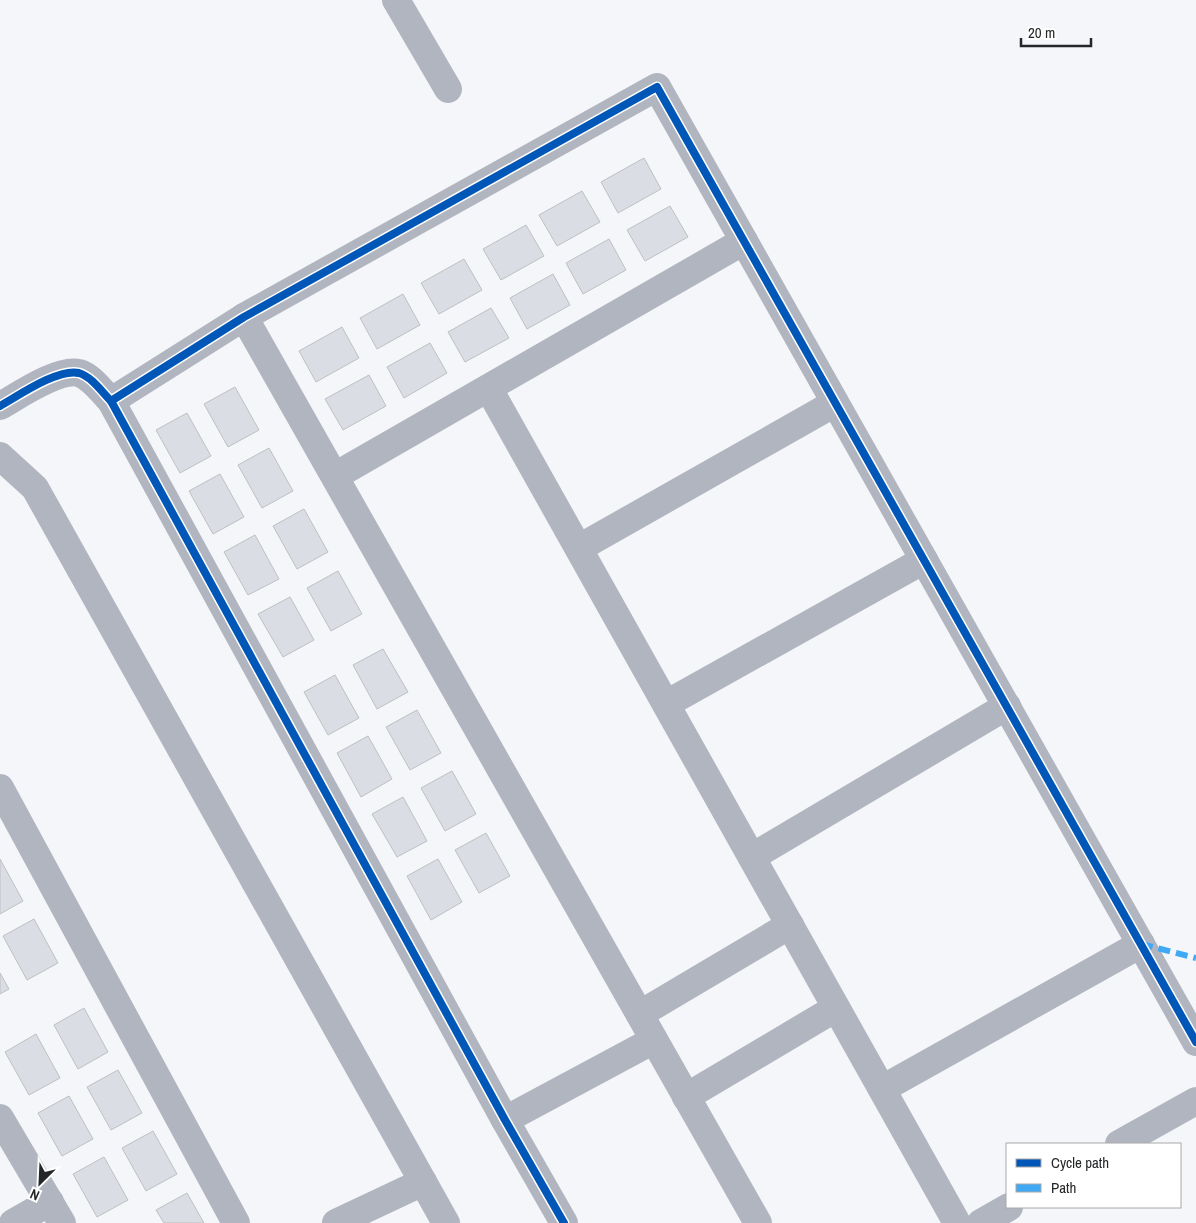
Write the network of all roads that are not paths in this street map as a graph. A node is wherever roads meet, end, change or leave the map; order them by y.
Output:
1 (396, 0) edge
2 (448, 89) dead end
3 (744, 241) junction
4 (244, 317) junction
5 (489, 389) junction
6 (111, 402) junction
7 (835, 403) junction
8 (0, 406) edge
9 (0, 456) edge
10 (335, 476) junction
11 (579, 548) junction
12 (924, 560) junction
13 (666, 704) junction
14 (1007, 706) junction
15 (0, 788) edge
16 (752, 857) junction
17 (790, 925) junction
18 (1141, 944) junction
19 (836, 1008) junction
20 (640, 1014) junction
21 (654, 1040) junction
22 (1196, 1042) edge
23 (882, 1089) junction
24 (686, 1097) junction
25 (1196, 1101) edge
26 (0, 1118) edge
27 (505, 1120) junction
28 (1121, 1143) edge
29 (423, 1182) junction
30 (1007, 1208) edge
31 (56, 1212) edge
32 (13, 1223) edge
33 (236, 1223) edge
34 (336, 1223) edge
35 (446, 1223) edge
36 (564, 1223) edge
37 (758, 1223) edge
38 (957, 1223) edge
39 (981, 1223) edge

1 - 2 street
3 - 4 street
3 - 5 street
3 - 7 street
4 - 6 street
4 - 10 street
5 - 10 street
5 - 11 street
6 - 8 street
6 - 27 street
7 - 11 street
7 - 12 street
9 - 29 street
10 - 20 street
11 - 13 street
12 - 13 street
12 - 14 street
13 - 16 street
14 - 16 street
14 - 18 street
15 - 33 street
16 - 17 street
17 - 19 street
17 - 20 street
18 - 22 street
18 - 23 street
19 - 23 street
19 - 24 street
20 - 21 street
21 - 24 street
21 - 27 street
23 - 38 street
24 - 37 street
25 - 28 street
26 - 31 street
27 - 36 street
29 - 34 street
29 - 35 street
30 - 39 street
31 - 32 street

